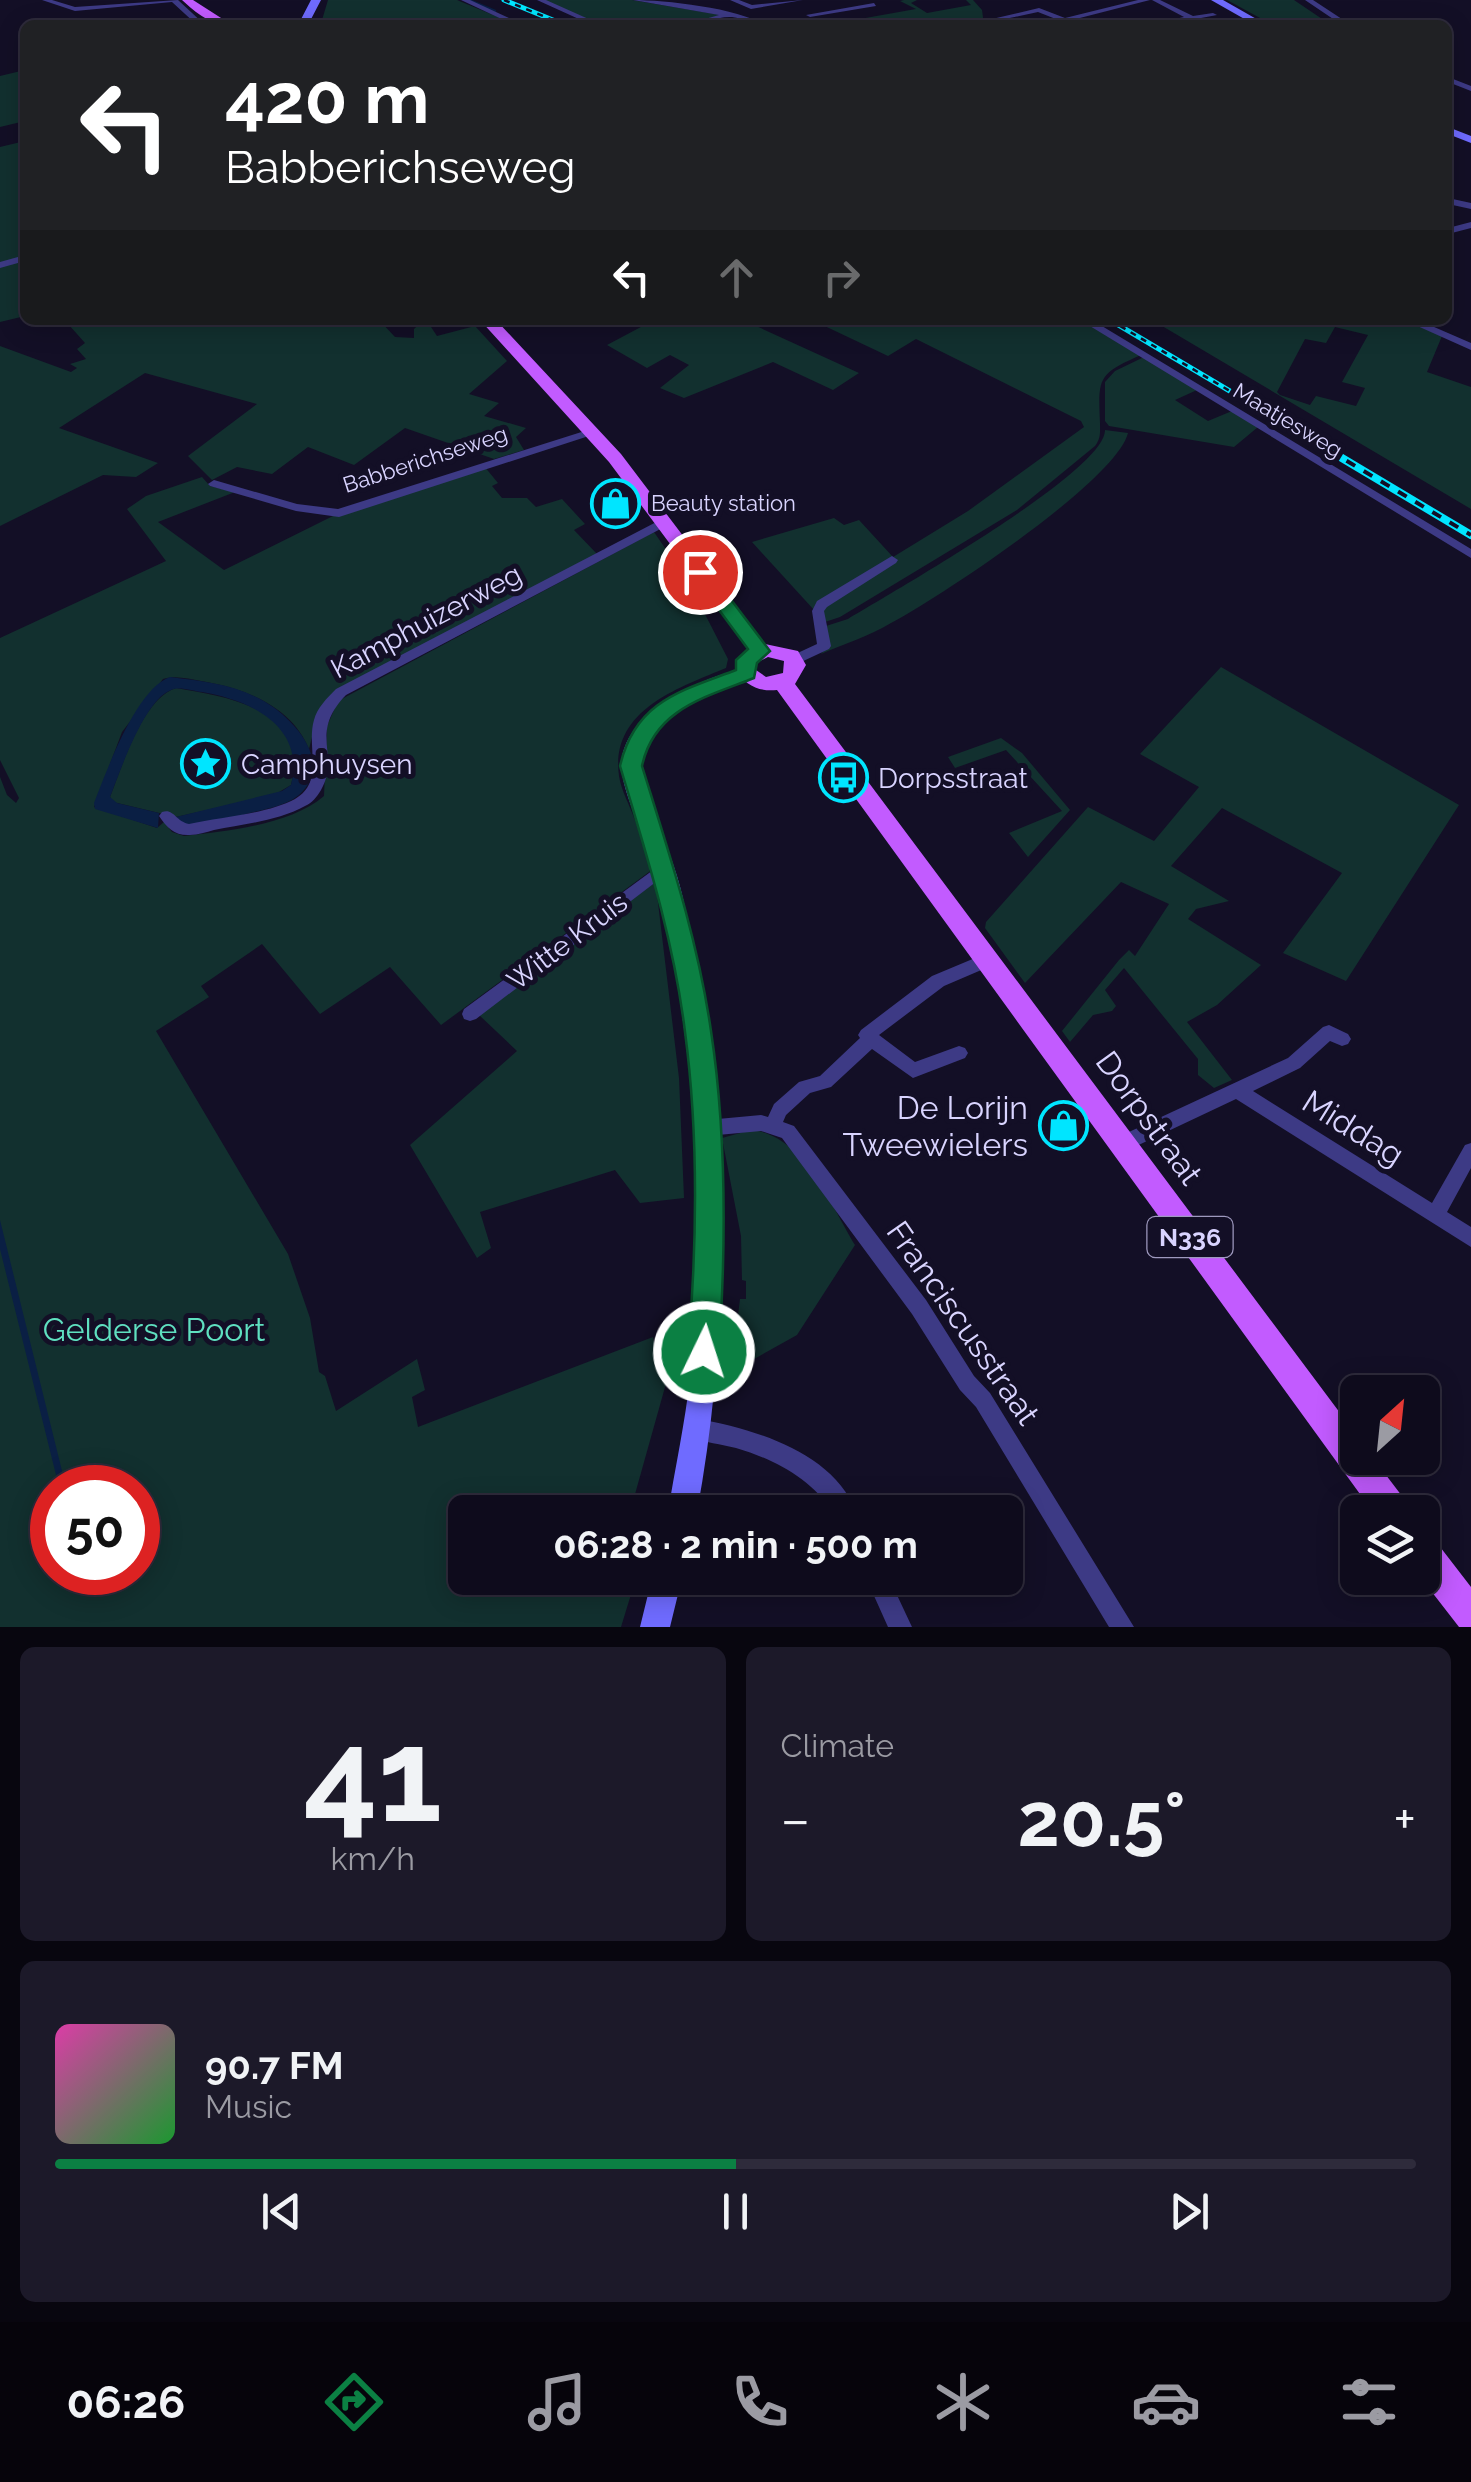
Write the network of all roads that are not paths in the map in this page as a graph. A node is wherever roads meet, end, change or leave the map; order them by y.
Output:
1 (45, 0) edge
2 (187, 0) edge
3 (464, 0) edge
4 (540, 0) edge
5 (636, 0) edge
6 (733, 0) edge
7 (1151, 0) edge
8 (1216, 0) edge
9 (1308, 0) edge
10 (794, 1) edge
11 (879, 3) edge
12 (726, 14) junction
13 (1213, 15) dead end
14 (1190, 18) junction
15 (196, 20) edge
16 (215, 20) edge
17 (509, 20) edge
18 (586, 20) edge
19 (705, 20) edge
20 (752, 20) edge
21 (996, 20) edge
22 (1064, 20) joint
23 (1179, 20) edge
24 (1194, 20) edge
25 (1253, 20) edge
26 (1339, 20) edge
27 (493, 325) edge
28 (1093, 325) edge
29 (1420, 325) edge
30 (1471, 347) edge
31 (591, 432) junction
32 (214, 484) dead end
33 (664, 522) junction
34 (1471, 554) edge
35 (892, 560) dead end
36 (760, 651) junction
37 (794, 660) junction
38 (746, 673) junction
39 (782, 682) junction
40 (167, 816) dead end
41 (664, 868) junction
42 (987, 960) junction
43 (470, 1014) dead end
44 (872, 1039) junction
45 (1342, 1039) dead end
46 (960, 1054) dead end
47 (1239, 1091) junction
48 (773, 1125) junction
49 (706, 1128) junction
50 (1122, 1144) junction
51 (1471, 1151) edge
52 (1435, 1215) junction
53 (1471, 1238) edge
54 (698, 1430) junction
55 (685, 1495) edge
56 (829, 1495) edge
57 (1381, 1495) edge
58 (1440, 1575) edge
59 (663, 1595) edge
60 (884, 1595) edge
61 (1471, 1615) edge
62 (655, 1627) edge
63 (900, 1627) edge
64 (1122, 1627) edge

1 - 15 street
2 - 16 main road
3 - 17 street
4 - 18 street
5 - 12 street
6 - 10 street
7 - 14 street
7 - 22 street
8 - 25 main road
9 - 26 street
10 - 11 street
12 - 19 street
12 - 20 street
13 - 14 street
14 - 23 street
14 - 24 street
21 - 22 street
27 - 31 main road
28 - 34 street, Maatjesweg
29 - 30 street
31 - 32 street, Babberichseweg
31 - 33 main road
33 - 36 main road
33 - 40 street, Kamphuizerweg
35 - 37 street
36 - 37 main road
36 - 38 main road
37 - 39 main road
38 - 39 main road
38 - 41 main road, Witte Kruis
39 - 42 main road, N336
41 - 43 street, Witte Kruis
41 - 49 main road, Witte Kruis
42 - 44 street
42 - 50 main road, Dorpstraat / N336
44 - 46 street
44 - 48 street
45 - 47 street, Middag
47 - 50 street, Middag
47 - 52 street, Middag
48 - 49 street
48 - 64 street, Franciscusstraat
49 - 54 main road, Witte Kruis
50 - 57 main road, Dorpstraat / N336
51 - 52 street
52 - 53 street, Middag
54 - 55 main road, Witte Kruis
54 - 56 street
58 - 61 main road
59 - 62 main road
60 - 63 street

